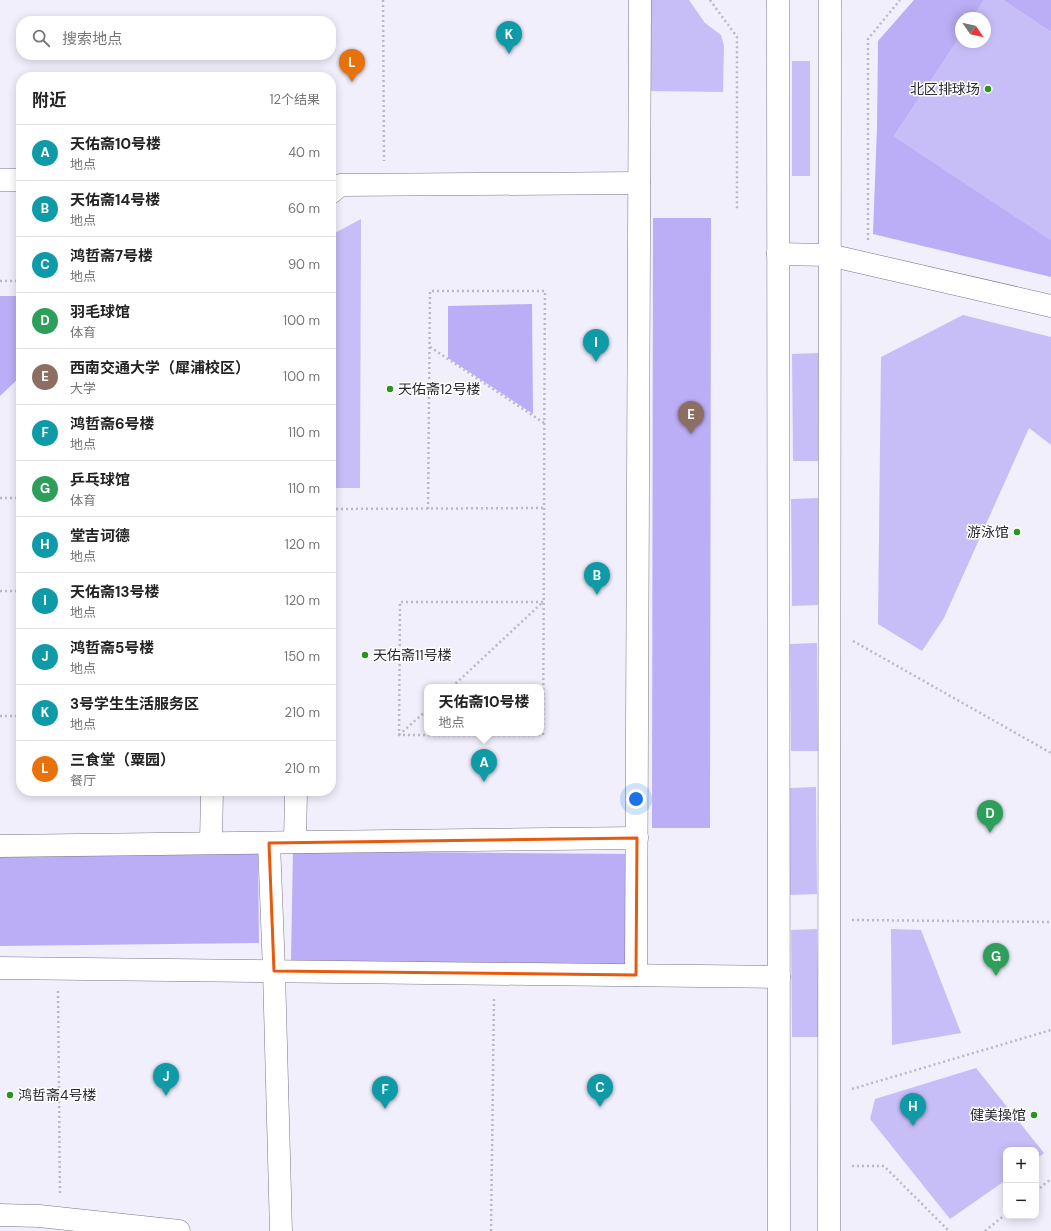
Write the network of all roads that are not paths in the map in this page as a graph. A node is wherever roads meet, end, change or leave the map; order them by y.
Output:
1 (640, 0) edge
2 (778, 0) edge
3 (830, 0) edge
4 (0, 180) edge
5 (16, 180) edge
6 (639, 183) junction
7 (336, 189) edge
8 (778, 254) junction
9 (829, 255) junction
10 (1051, 306) edge
11 (212, 796) edge
12 (296, 796) edge
13 (637, 838) junction
14 (296, 842) junction
15 (211, 843) junction
16 (268, 843) junction
17 (0, 846) edge
18 (0, 968) edge
19 (274, 971) junction
20 (636, 975) junction
21 (778, 977) junction
22 (0, 1215) edge
23 (179, 1231) edge
24 (281, 1231) edge
25 (779, 1231) edge
26 (829, 1231) edge

1 - 6 street
2 - 8 street
3 - 9 street
4 - 5 street
6 - 7 street
6 - 13 street
8 - 9 street
8 - 21 street
9 - 10 street
9 - 26 street
11 - 15 street
12 - 14 street
13 - 14 street
13 - 20 street
14 - 16 street
15 - 16 street
15 - 17 street
16 - 19 street
18 - 19 street
19 - 20 street
19 - 24 street
20 - 21 street
21 - 25 street
22 - 23 street

